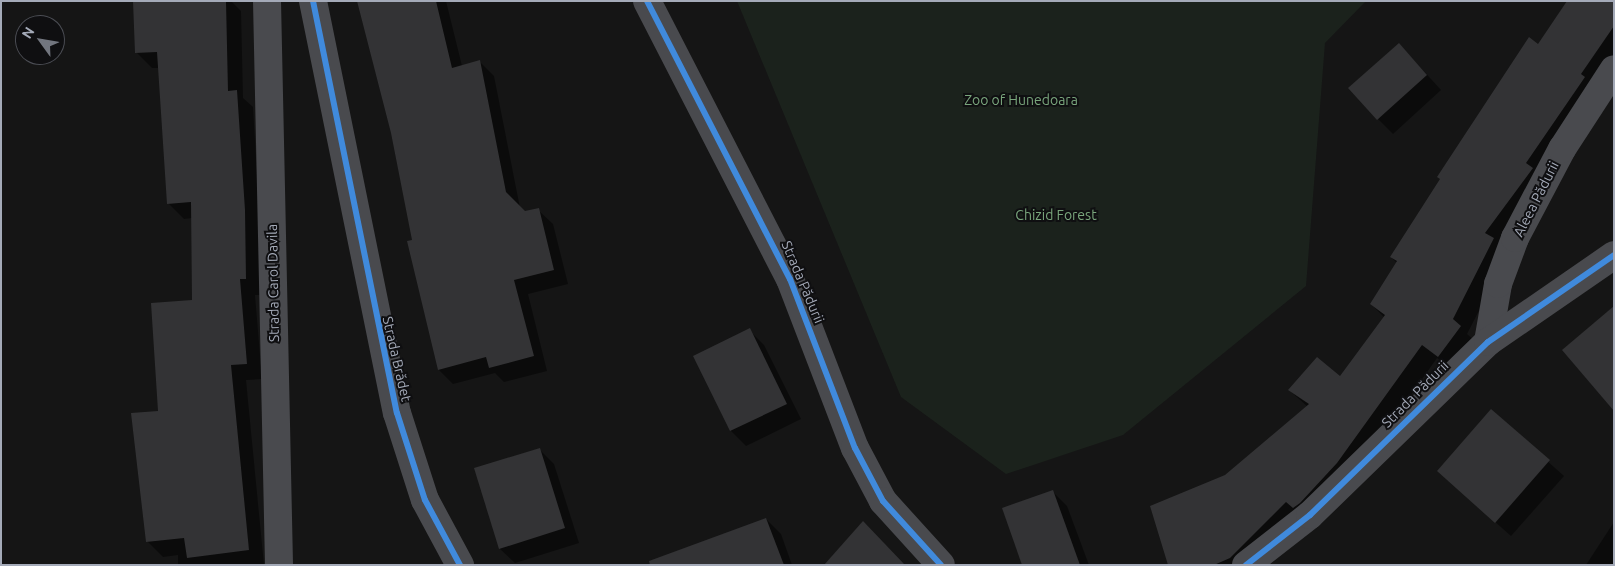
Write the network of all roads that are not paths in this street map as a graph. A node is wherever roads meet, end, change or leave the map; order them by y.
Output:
1 (267, 1) edge
2 (314, 1) edge
3 (647, 1) edge
4 (1614, 69) edge
5 (1614, 255) edge
6 (1488, 342) junction
7 (279, 565) edge
8 (460, 565) edge
9 (941, 565) edge
10 (1246, 565) edge

1 - 7 street, Strada Carol Davila
2 - 8 street, Strada Brădet
3 - 9 street, Strada Pădurii
4 - 6 street, Aleea Pădurii
5 - 6 street, Strada Pădurii
6 - 10 street, Strada Pădurii

